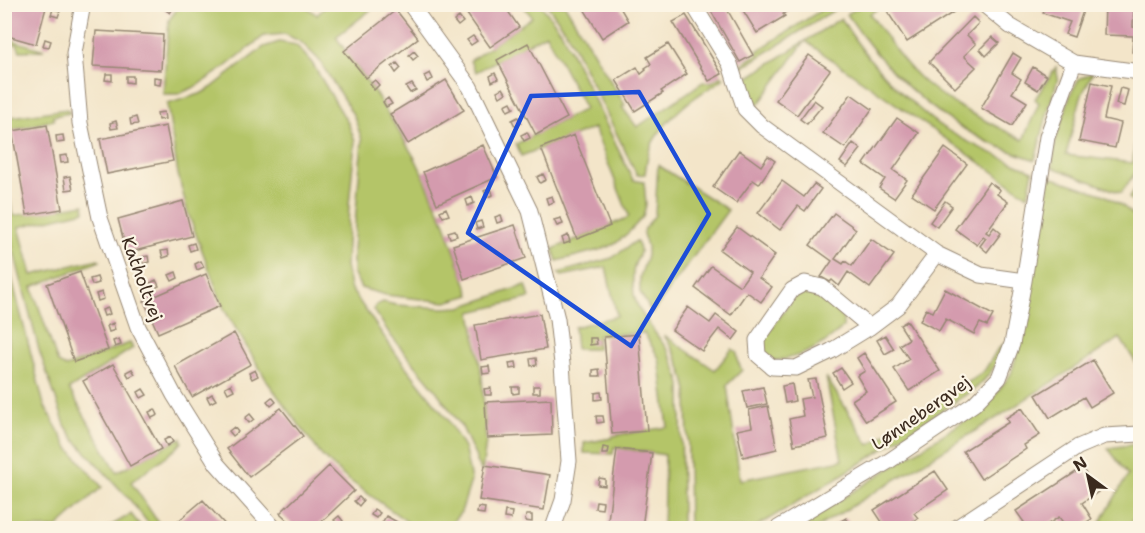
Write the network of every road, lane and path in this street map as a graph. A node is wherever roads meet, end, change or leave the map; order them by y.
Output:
1 (83, 4) edge
2 (410, 4) edge
3 (693, 4) edge
4 (983, 4) edge
5 (1074, 63) junction
6 (1140, 72) edge
7 (936, 254) junction
8 (1024, 281) junction
9 (870, 327) junction
10 (1140, 434) edge
11 (274, 528) edge
12 (553, 528) edge
13 (778, 528) edge
14 (956, 528) edge

1 - 11 street, Katholtvej
2 - 12 street
3 - 7 street
4 - 5 street
5 - 6 street
5 - 8 street, Lønnebergvej
7 - 8 street
7 - 9 street
8 - 13 street, Lønnebergvej
9 - 9 street
10 - 14 street

